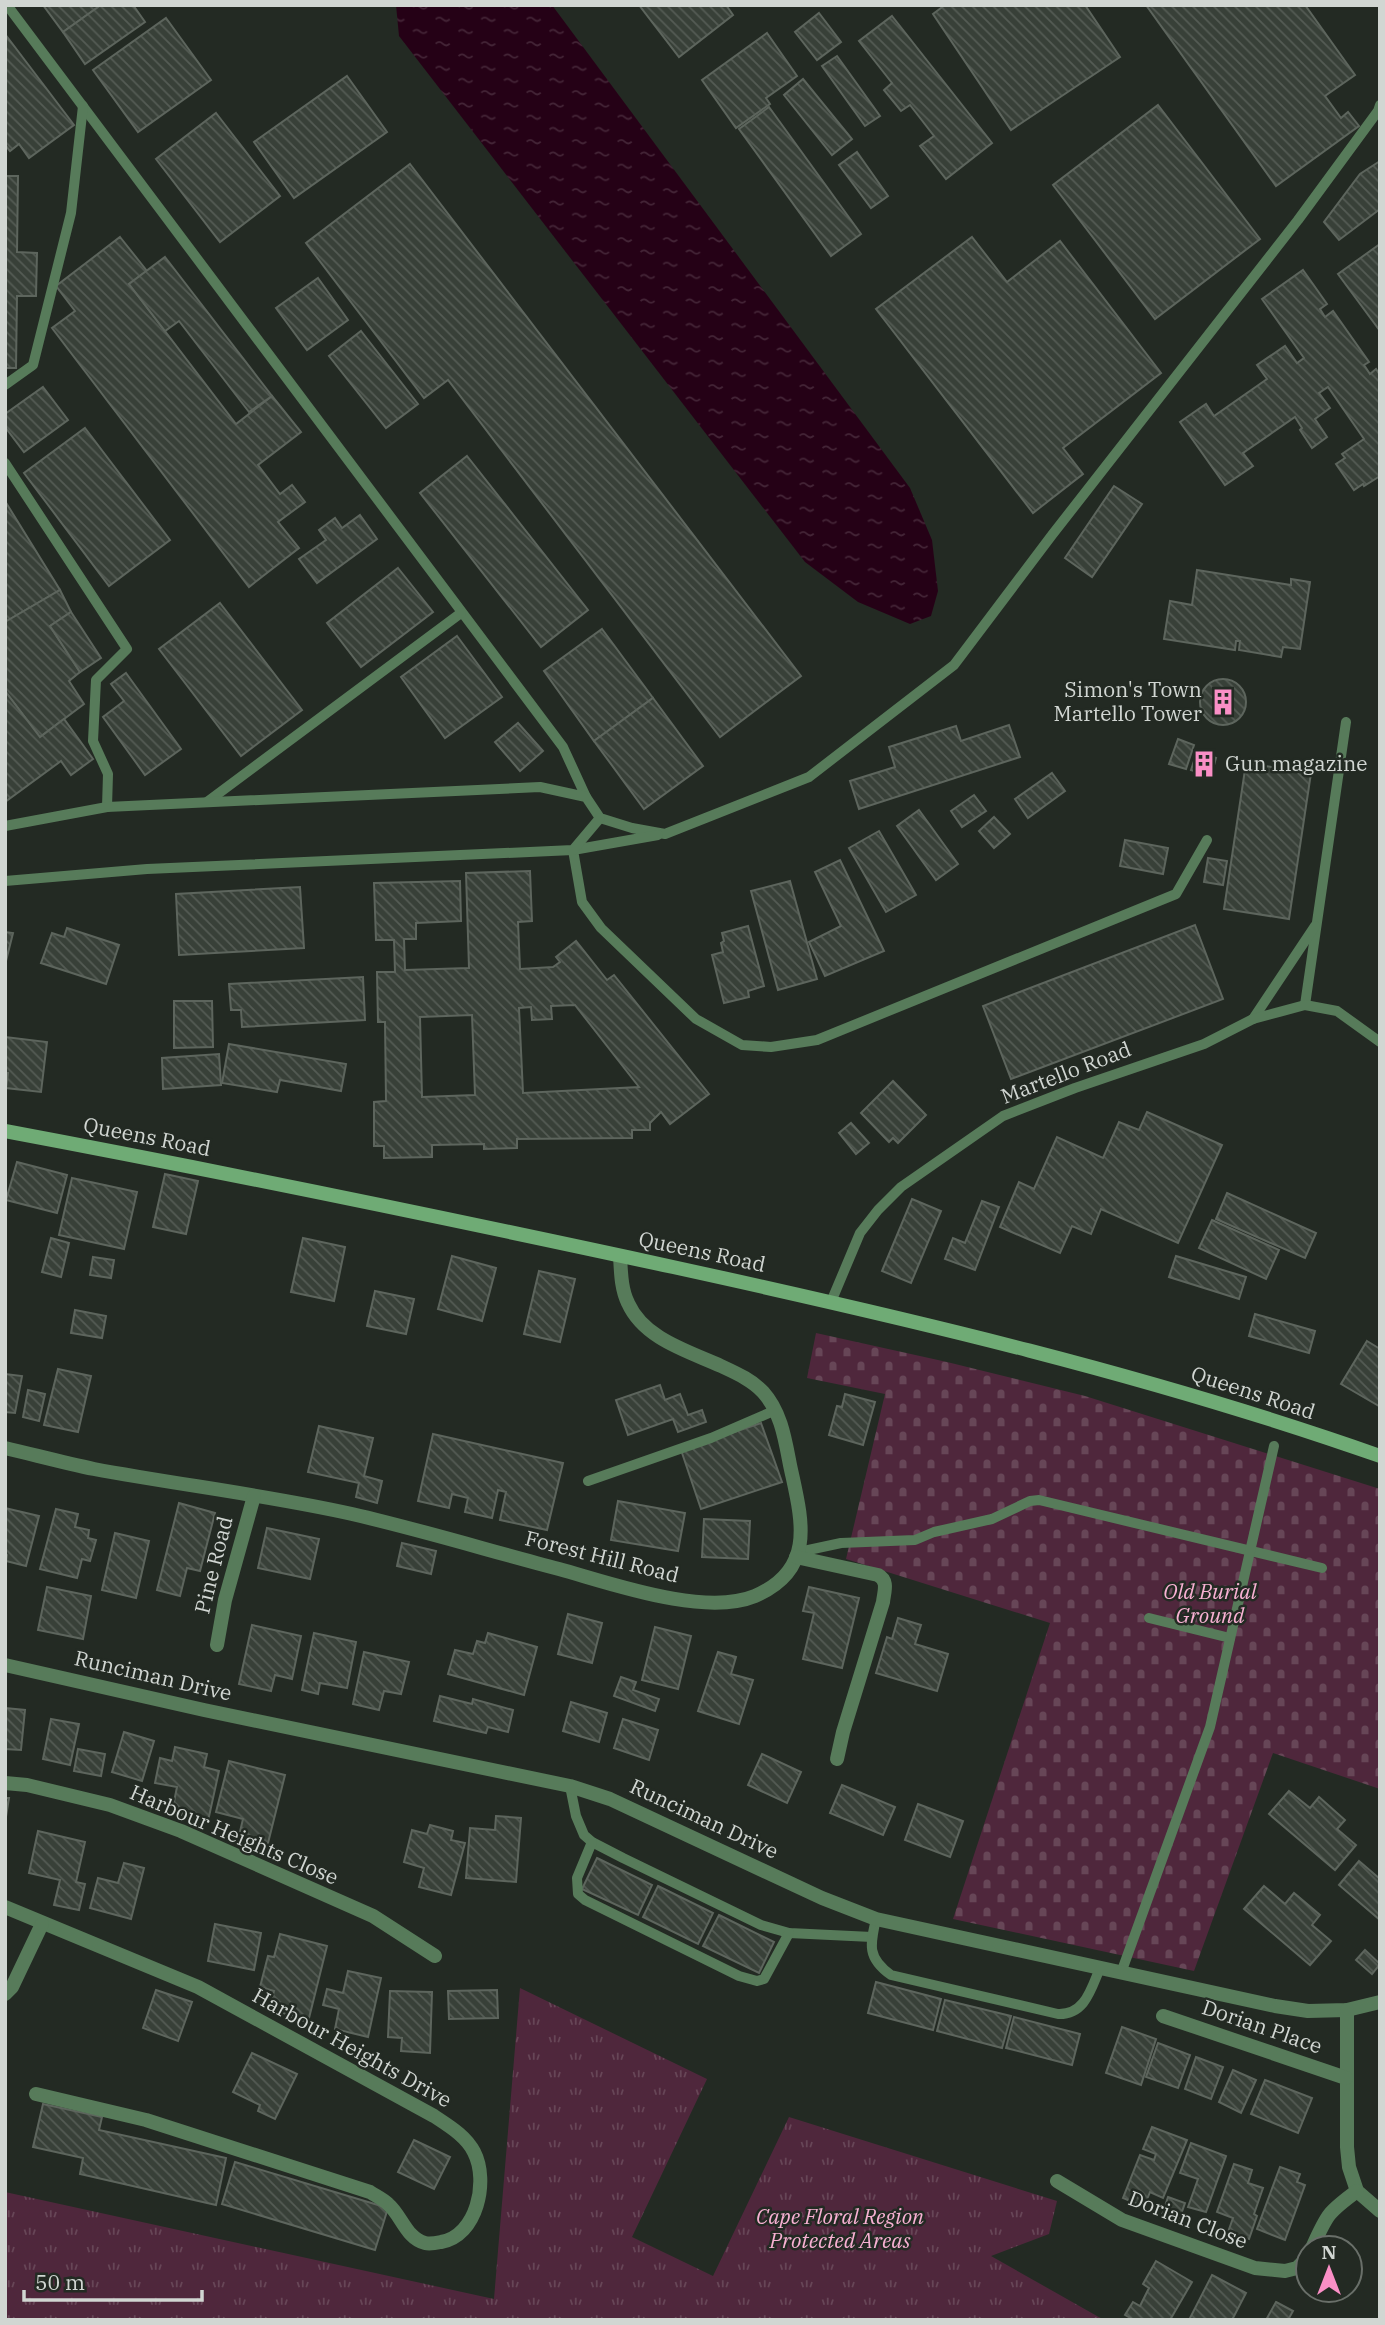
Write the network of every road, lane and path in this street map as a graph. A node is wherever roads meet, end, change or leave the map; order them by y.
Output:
1 (7, 5) edge
2 (1380, 105) edge
3 (83, 106) junction
4 (5, 385) edge
5 (5, 463) edge
6 (461, 613) junction
7 (1346, 722) dead end
8 (586, 797) junction
9 (207, 803) junction
10 (107, 807) junction
11 (600, 818) junction
12 (5, 826) edge
13 (665, 834) junction
14 (1207, 840) dead end
15 (573, 849) junction
16 (5, 881) edge
17 (1316, 925) junction
18 (1305, 1005) junction
19 (1253, 1019) junction
20 (1380, 1042) edge
21 (5, 1131) edge
22 (620, 1256) junction
23 (831, 1302) junction
24 (776, 1410) junction
25 (1274, 1446) dead end
26 (5, 1448) edge
27 (1380, 1456) edge
28 (588, 1482) dead end
29 (254, 1496) junction
30 (1250, 1551) junction
31 (798, 1554) junction
32 (1322, 1568) dead end
33 (1149, 1618) dead end
34 (1230, 1638) junction
35 (216, 1645) dead end
36 (5, 1665) edge
37 (837, 1759) dead end
38 (5, 1783) edge
39 (570, 1786) junction
40 (592, 1842) junction
41 (5, 1907) edge
42 (876, 1919) junction
43 (42, 1924) junction
44 (789, 1933) junction
45 (872, 1937) junction
46 (435, 1956) dead end
47 (1100, 1968) junction
48 (1121, 1973) junction
49 (5, 1994) edge
50 (1380, 2001) edge
51 (1347, 2010) junction
52 (1163, 2016) dead end
53 (1346, 2078) junction
54 (36, 2094) dead end
55 (1057, 2181) dead end
56 (1357, 2191) junction
57 (1380, 2211) edge
58 (1318, 2234) edge
59 (1294, 2269) edge

1 - 3 lane
2 - 13 lane
3 - 4 lane
3 - 6 lane
5 - 10 lane
6 - 8 lane
6 - 9 lane
7 - 17 lane
8 - 9 lane
8 - 11 lane
9 - 10 lane
10 - 12 lane
11 - 13 lane
11 - 15 lane
13 - 15 lane
14 - 15 lane
15 - 16 lane
17 - 18 lane
17 - 19 lane
18 - 19 lane, Martello Road
18 - 20 lane, Martello Road
19 - 23 lane, Martello Road
21 - 22 main road, Queens Road
22 - 23 main road, Queens Road
22 - 24 street
23 - 27 main road, Queens Road
24 - 28 lane
24 - 31 street
25 - 30 lane
26 - 29 street, Forest Hill Road
29 - 31 street, Forest Hill Road
29 - 35 street, Pine Road
30 - 31 lane
30 - 32 lane
30 - 34 lane
31 - 37 street
33 - 34 lane
34 - 48 lane
36 - 39 street, Runciman Drive
38 - 46 street, Harbour Heights Close
39 - 40 lane
39 - 42 street, Runciman Drive
40 - 44 lane
40 - 44 lane
41 - 43 street, Harbour Heights Drive
42 - 45 lane
42 - 47 street, Runciman Drive
43 - 49 street
43 - 54 street, Harbour Heights Drive
44 - 45 lane
45 - 47 lane
47 - 48 street, Runciman Drive
48 - 51 street, Runciman Drive
50 - 51 street, Runciman Drive
51 - 53 street
52 - 53 street, Dorian Place
53 - 56 street
55 - 59 street, Dorian Close
56 - 57 street
56 - 58 street

